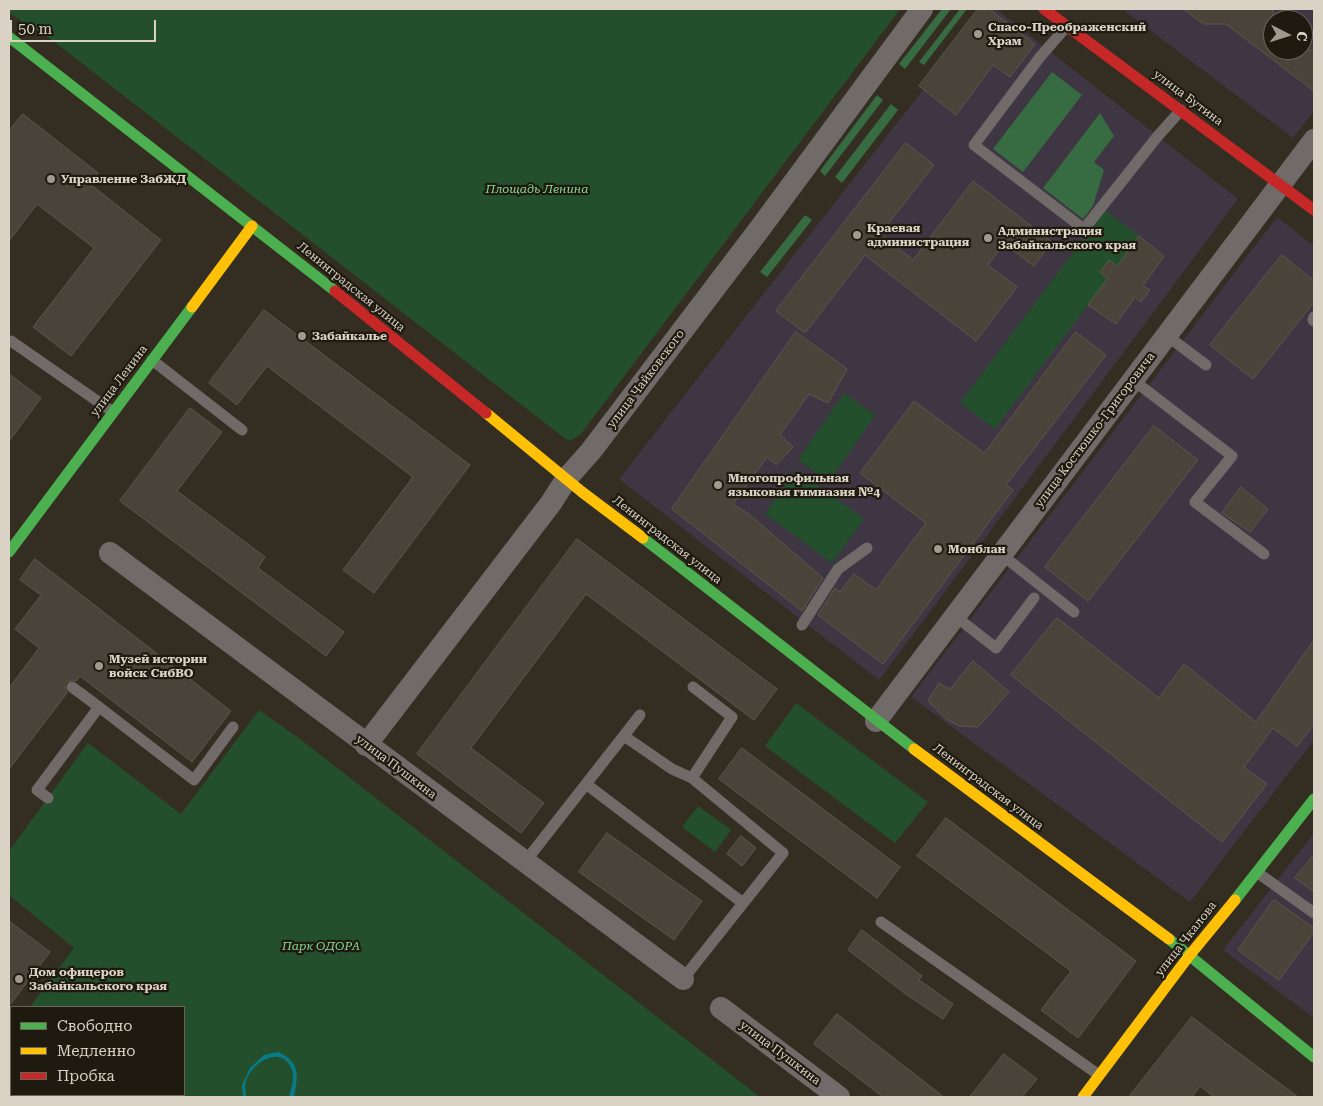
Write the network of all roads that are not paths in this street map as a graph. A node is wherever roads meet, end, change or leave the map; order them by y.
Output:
1 (922, 9) edge
2 (1044, 9) edge
3 (1067, 26) junction
4 (9, 37) edge
5 (1181, 110) junction
6 (1314, 140) edge
7 (1280, 184) junction
8 (1314, 210) edge
9 (252, 226) junction
10 (1166, 335) junction
11 (9, 342) edge
12 (152, 360) junction
13 (1206, 365) dead end
14 (1133, 380) junction
15 (113, 412) junction
16 (242, 430) dead end
17 (567, 478) junction
18 (867, 548) dead end
19 (9, 552) edge
20 (110, 552) dead end
21 (1264, 554) dead end
22 (1002, 555) junction
23 (1034, 598) dead end
24 (1074, 612) dead end
25 (955, 616) junction
26 (802, 625) dead end
27 (72, 687) dead end
28 (693, 687) dead end
29 (99, 707) junction
30 (640, 715) dead end
31 (876, 721) junction
32 (233, 727) dead end
33 (624, 736) junction
34 (366, 745) junction
35 (692, 778) junction
36 (586, 784) junction
37 (48, 798) dead end
38 (1314, 799) edge
39 (1301, 817) junction
40 (1312, 825) dead end
41 (525, 862) junction
42 (1258, 873) junction
43 (743, 904) junction
44 (1314, 913) edge
45 (881, 922) dead end
46 (1189, 956) junction
47 (682, 979) joint
48 (721, 1008) dead end
49 (1314, 1056) edge
50 (1099, 1075) junction
51 (839, 1097) edge
52 (1083, 1097) edge

1 - 17 street, улица Чайковского
2 - 3 main road, улица Бутина
3 - 5 main road, улица Бутина
3 - 5 lane
4 - 9 main road, Ленинградская улица
5 - 7 main road, улица Бутина
6 - 7 street, улица Костюшко-Григоровича
7 - 8 main road, улица Бутина
7 - 10 street, улица Костюшко-Григоровича
9 - 12 main road, улица Ленина
9 - 17 main road, Ленинградская улица
10 - 13 lane
10 - 14 street, улица Костюшко-Григоровича
11 - 15 lane
12 - 15 main road, улица Ленина
12 - 16 lane
14 - 21 lane
14 - 22 street, улица Костюшко-Григоровича
15 - 19 main road, улица Ленина
17 - 31 main road, Ленинградская улица
17 - 34 street, улица Чайковского
18 - 26 lane
20 - 34 street, улица Пушкина
22 - 24 lane
22 - 25 street, улица Костюшко-Григоровича
23 - 25 lane
25 - 31 street, улица Костюшко-Григоровича
27 - 29 lane
28 - 35 lane
29 - 32 lane
29 - 37 lane
30 - 33 lane
31 - 46 main road, Ленинградская улица
33 - 35 lane
33 - 36 lane
34 - 41 street, улица Пушкина
35 - 43 lane
36 - 41 lane
36 - 43 lane
38 - 39 main road, улица Чкалова
39 - 40 lane
39 - 42 main road, улица Чкалова
41 - 47 street, улица Пушкина
42 - 44 lane
42 - 46 main road, улица Чкалова
43 - 47 lane
45 - 50 lane
46 - 49 main road, Ленинградская улица
46 - 50 main road, улица Чкалова
48 - 51 street, улица Пушкина
50 - 52 main road, улица Чкалова

